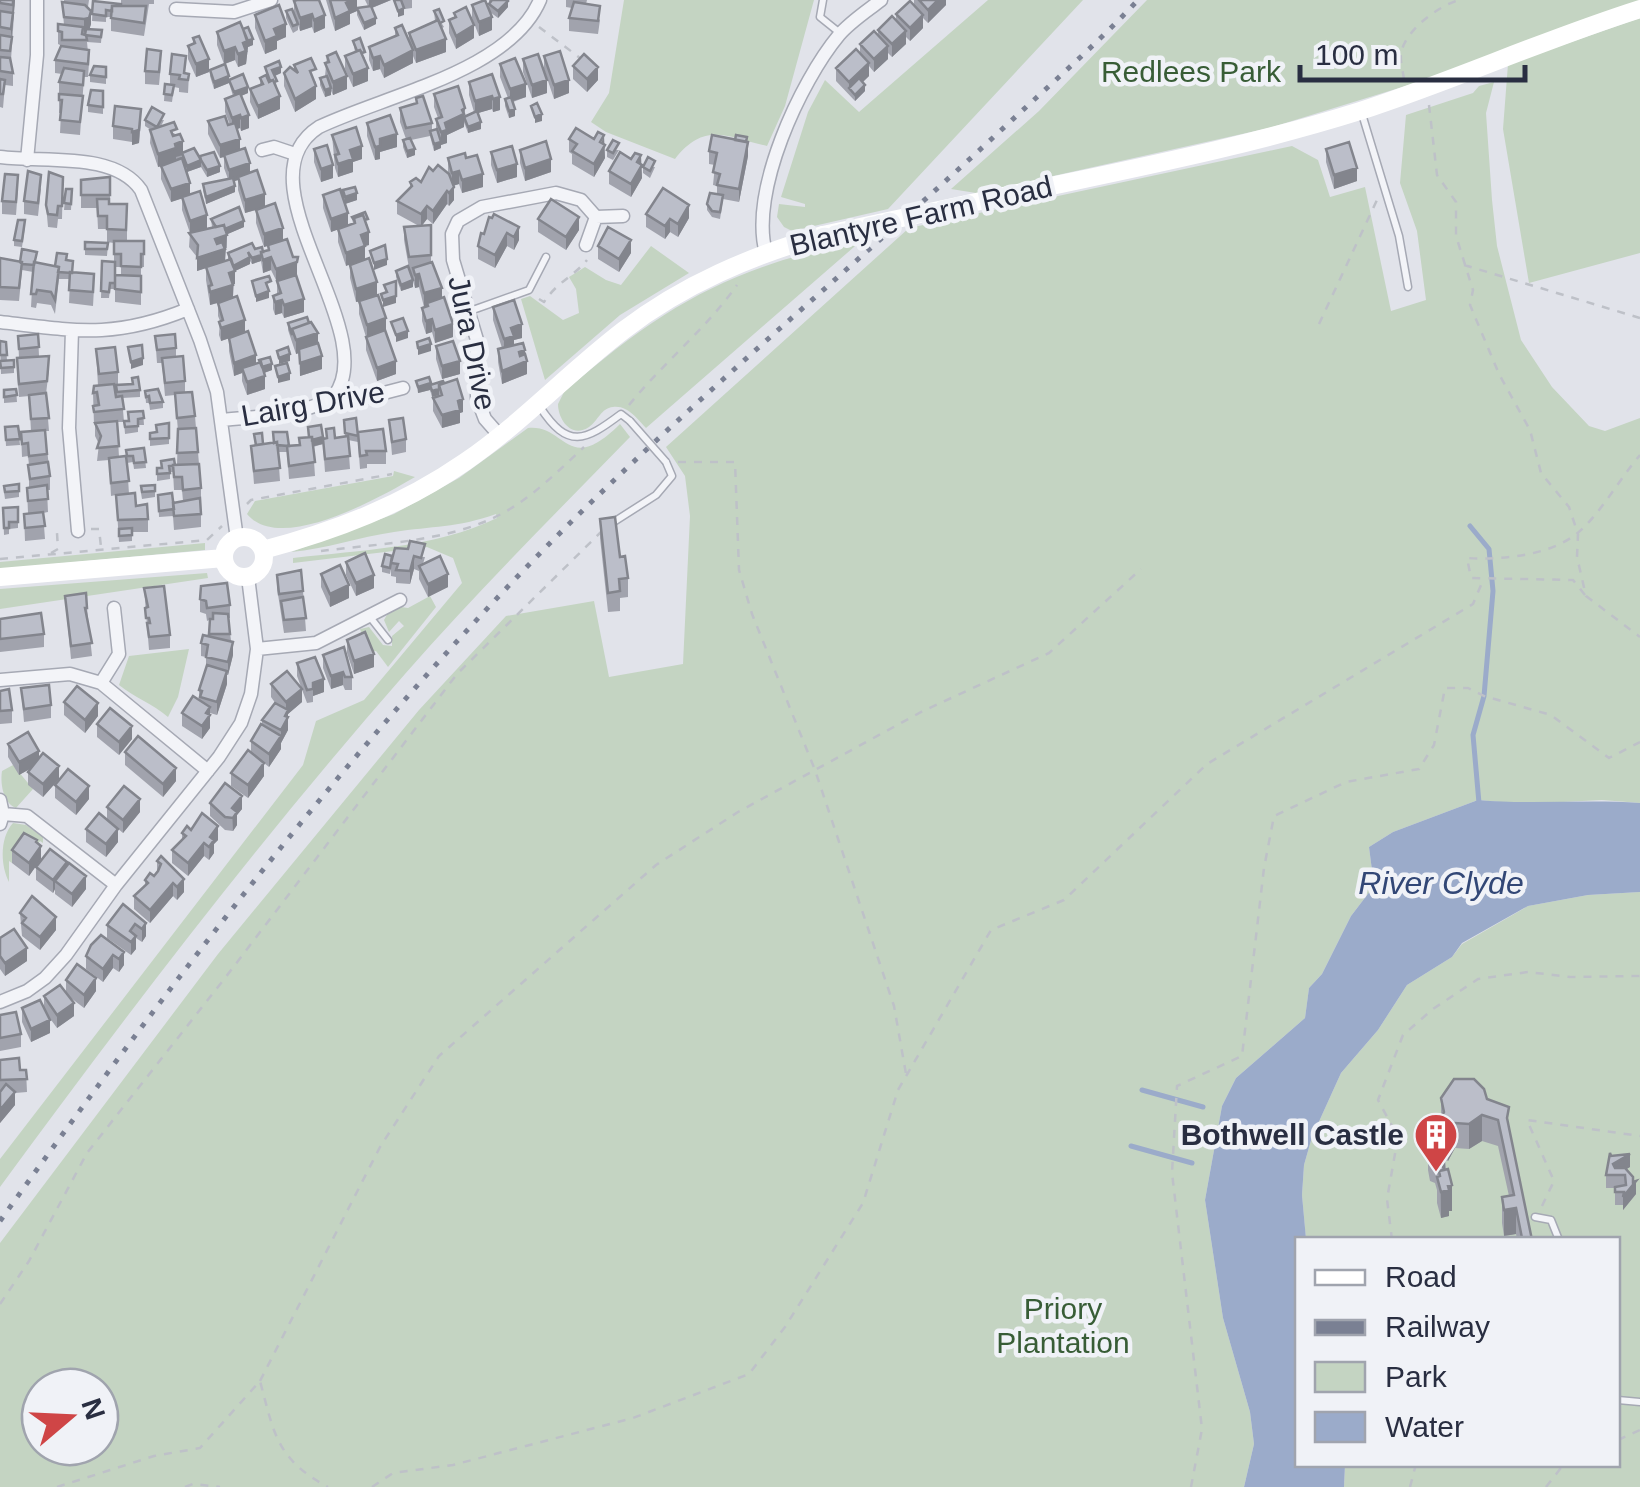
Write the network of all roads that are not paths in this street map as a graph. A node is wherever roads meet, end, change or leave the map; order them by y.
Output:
1 (38, 0) edge
2 (270, 0) edge
3 (540, 0) edge
4 (823, 0) edge
5 (881, 0) edge
6 (1640, 9) edge
7 (176, 10) dead end
8 (840, 33) junction
9 (1360, 110) junction
10 (262, 150) dead end
11 (294, 154) junction
12 (0, 157) edge
13 (26, 160) junction
14 (623, 216) dead end
15 (596, 218) junction
16 (586, 245) road end
17 (766, 253) junction
18 (546, 257) dead end
19 (1408, 287) dead end
20 (188, 309) junction
21 (469, 311) junction
22 (0, 322) edge
23 (72, 330) junction
24 (403, 388) dead end
25 (334, 396) junction
26 (539, 404) junction
27 (223, 420) junction
28 (500, 436) junction
29 (604, 528) edge
30 (78, 531) road end
31 (237, 539) junction
32 (263, 550) junction
33 (224, 558) junction
34 (0, 577) edge
35 (248, 577) junction
36 (400, 600) dead end
37 (114, 608) dead end
38 (369, 616) junction
39 (388, 640) dead end
40 (257, 649) junction
41 (0, 680) edge
42 (101, 683) junction
43 (208, 770) junction
44 (1, 813) edge
45 (116, 886) junction
46 (0, 1002) edge
47 (1536, 1217) road end
48 (1558, 1237) edge

1 - 13 street
2 - 7 street
3 - 11 street
4 - 8 lane
5 - 8 street
6 - 9 main road, Blantyre Farm Road
8 - 17 street
9 - 17 main road, Blantyre Farm Road, bridge
9 - 19 lane
10 - 11 street
11 - 25 street
12 - 13 street
13 - 20 street
14 - 15 street
15 - 16 street
15 - 21 street, Jura Drive
17 - 26 main road, Blantyre Farm Road
18 - 21 lane
20 - 23 street
20 - 27 street
21 - 28 street, Jura Drive
22 - 23 street
23 - 30 street
24 - 25 street, Lairg Drive
25 - 27 street, Lairg Drive
26 - 28 main road, Blantyre Farm Road
26 - 29 lane, bridge
27 - 31 street
28 - 32 main road, Blantyre Farm Road
31 - 32 main road
31 - 33 main road
32 - 35 main road
33 - 34 main road
33 - 35 main road
35 - 40 street
36 - 38 street
37 - 42 street
38 - 39 lane
38 - 40 street
40 - 43 street
41 - 42 street
42 - 43 street
43 - 45 street
44 - 45 street
45 - 46 street
47 - 48 lane

